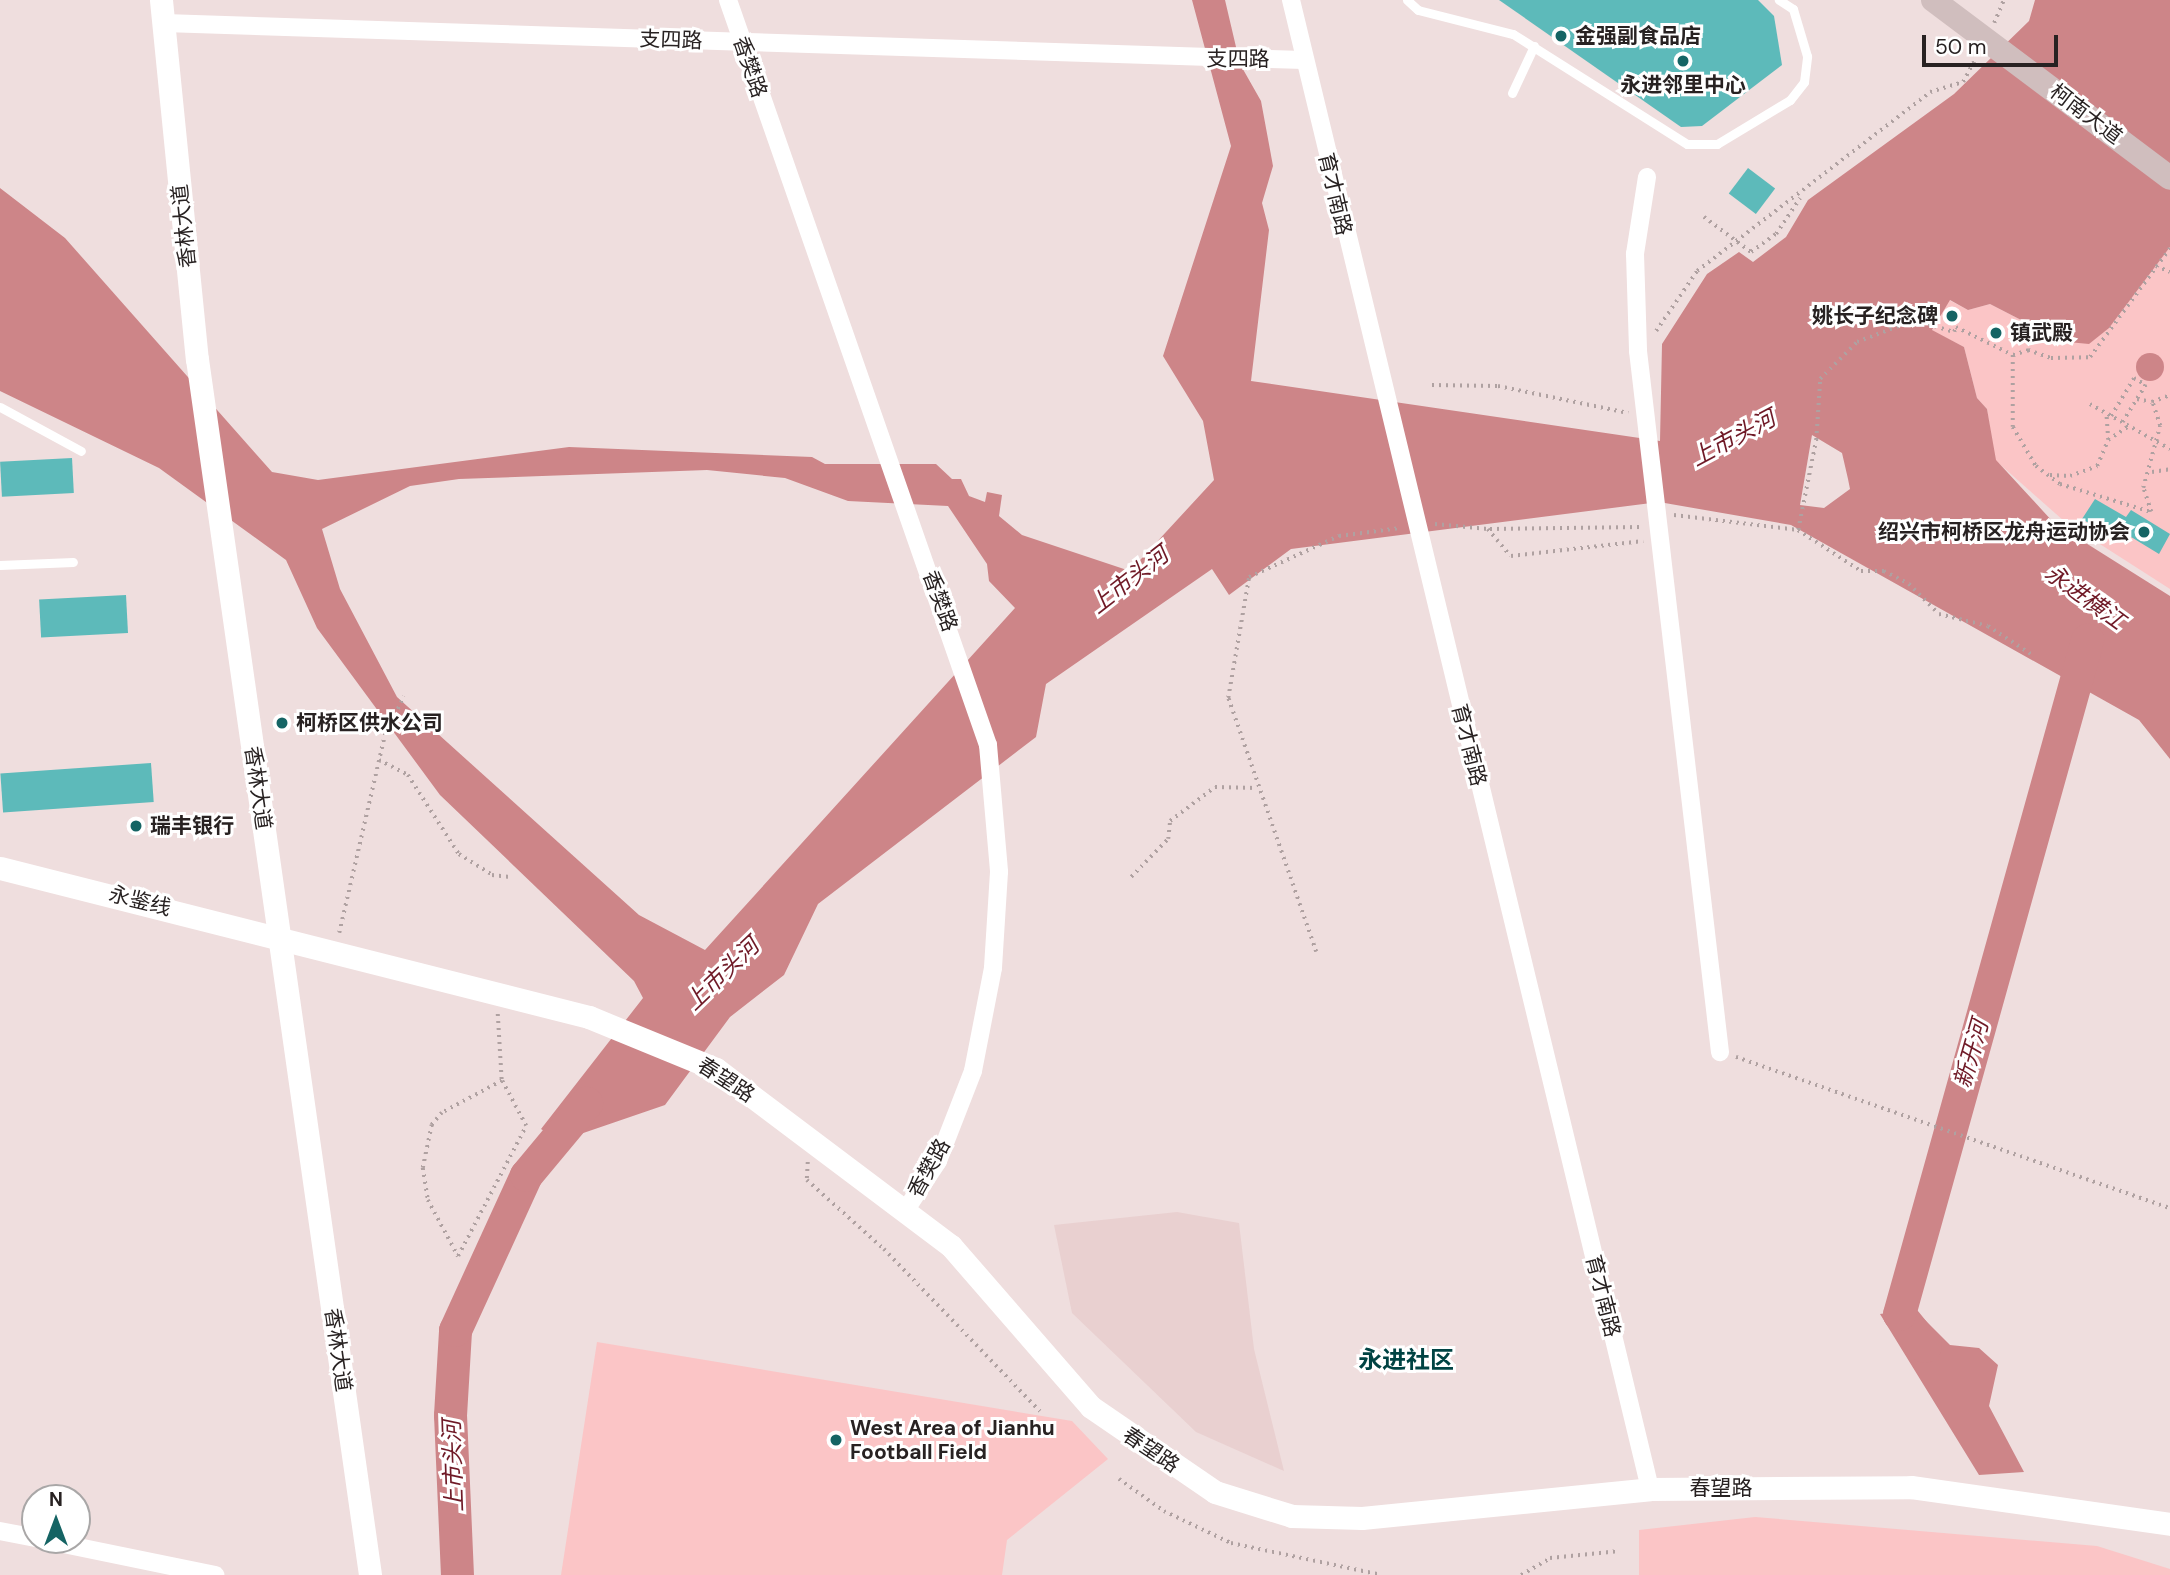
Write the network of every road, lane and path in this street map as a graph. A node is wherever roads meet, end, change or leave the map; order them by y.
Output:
1 (161, 0) edge
2 (728, 0) edge
3 (1291, 0) edge
4 (1407, 0) edge
5 (1779, 0) edge
6 (1933, 0) edge
7 (164, 23) junction
8 (741, 43) junction
9 (1534, 46) junction
10 (1304, 60) junction
11 (1963, 82) dead end
12 (1512, 93) dead end
13 (1647, 177) dead end
14 (2170, 178) edge
15 (1801, 197) junction
16 (1704, 218) dead end
17 (1737, 241) junction
18 (2170, 248) edge
19 (2156, 266) junction
20 (2170, 272) edge
21 (1639, 351) junction
22 (2013, 355) junction
23 (1432, 385) dead end
24 (2170, 395) edge
25 (1646, 398) junction
26 (2137, 399) junction
27 (2152, 402) junction
28 (2090, 404) dead end
29 (0, 407) edge
30 (2106, 413) junction
31 (2111, 416) junction
32 (2123, 422) junction
33 (2129, 426) junction
34 (2108, 440) junction
35 (2154, 440) junction
36 (2170, 449) edge
37 (81, 451) dead end
38 (2170, 469) edge
39 (2152, 472) junction
40 (2048, 475) junction
41 (1689, 516) dead end
42 (1661, 520) junction
43 (1418, 529) junction
44 (1488, 529) junction
45 (1798, 530) junction
46 (73, 562) dead end
47 (0, 565) edge
48 (2031, 654) dead end
49 (404, 696) dead end
50 (379, 760) junction
51 (1257, 788) junction
52 (0, 868) edge
53 (512, 877) dead end
54 (1131, 877) dead end
55 (279, 935) junction
56 (333, 949) junction
57 (1315, 952) dead end
58 (497, 992) junction
59 (1720, 1052) joint
60 (502, 1081) junction
61 (817, 1145) junction
62 (2170, 1208) edge
63 (905, 1211) junction
64 (1040, 1411) dead end
65 (1119, 1479) dead end
66 (1650, 1489) junction
67 (2170, 1524) edge
68 (0, 1531) edge
69 (21, 1535) edge
70 (91, 1550) edge
71 (1620, 1551) dead end
72 (215, 1575) edge
73 (370, 1575) edge
74 (1381, 1575) edge
75 (1521, 1575) edge

1 - 7 street, 香林大道
2 - 8 street, 香樊路
3 - 10 street, 育才南路
4 - 9 lane
5 - 9 lane
6 - 14 main road, 柯南大道
7 - 8 street, 支四路
7 - 55 street, 香林大道
8 - 10 street, 支四路
8 - 63 street, 香樊路
9 - 12 lane
10 - 43 street, 育才南路
11 - 15 path
13 - 21 street
15 - 17 path
15 - 17 path
16 - 17 path
17 - 21 path
18 - 19 path
19 - 20 path
19 - 22 path
21 - 25 street
22 - 40 path
22 - 45 path
23 - 25 path
24 - 27 path
25 - 42 street
26 - 27 path
26 - 31 path
26 - 32 path
27 - 35 path
28 - 30 path
29 - 37 lane
30 - 31 path
30 - 34 path
31 - 32 path
32 - 33 path
33 - 34 path
33 - 35 path
34 - 40 path
35 - 36 path
35 - 39 path
38 - 39 path
39 - 40 path
41 - 45 path
42 - 44 path
42 - 44 path
42 - 59 street
43 - 44 path
43 - 51 path
43 - 66 street, 育才南路
45 - 48 path
46 - 47 lane
49 - 50 path
50 - 53 path
50 - 56 path
51 - 54 path
51 - 57 path
52 - 55 street, 永鉴线
55 - 56 street, 春望路
55 - 73 street, 香林大道
56 - 58 street, 春望路
58 - 60 path
58 - 61 street, 春望路
59 - 62 path
60 - 60 path
61 - 63 street, 春望路
61 - 64 path
63 - 66 street, 春望路
65 - 74 path
66 - 67 street, 春望路
68 - 69 street
70 - 72 street
71 - 75 path

